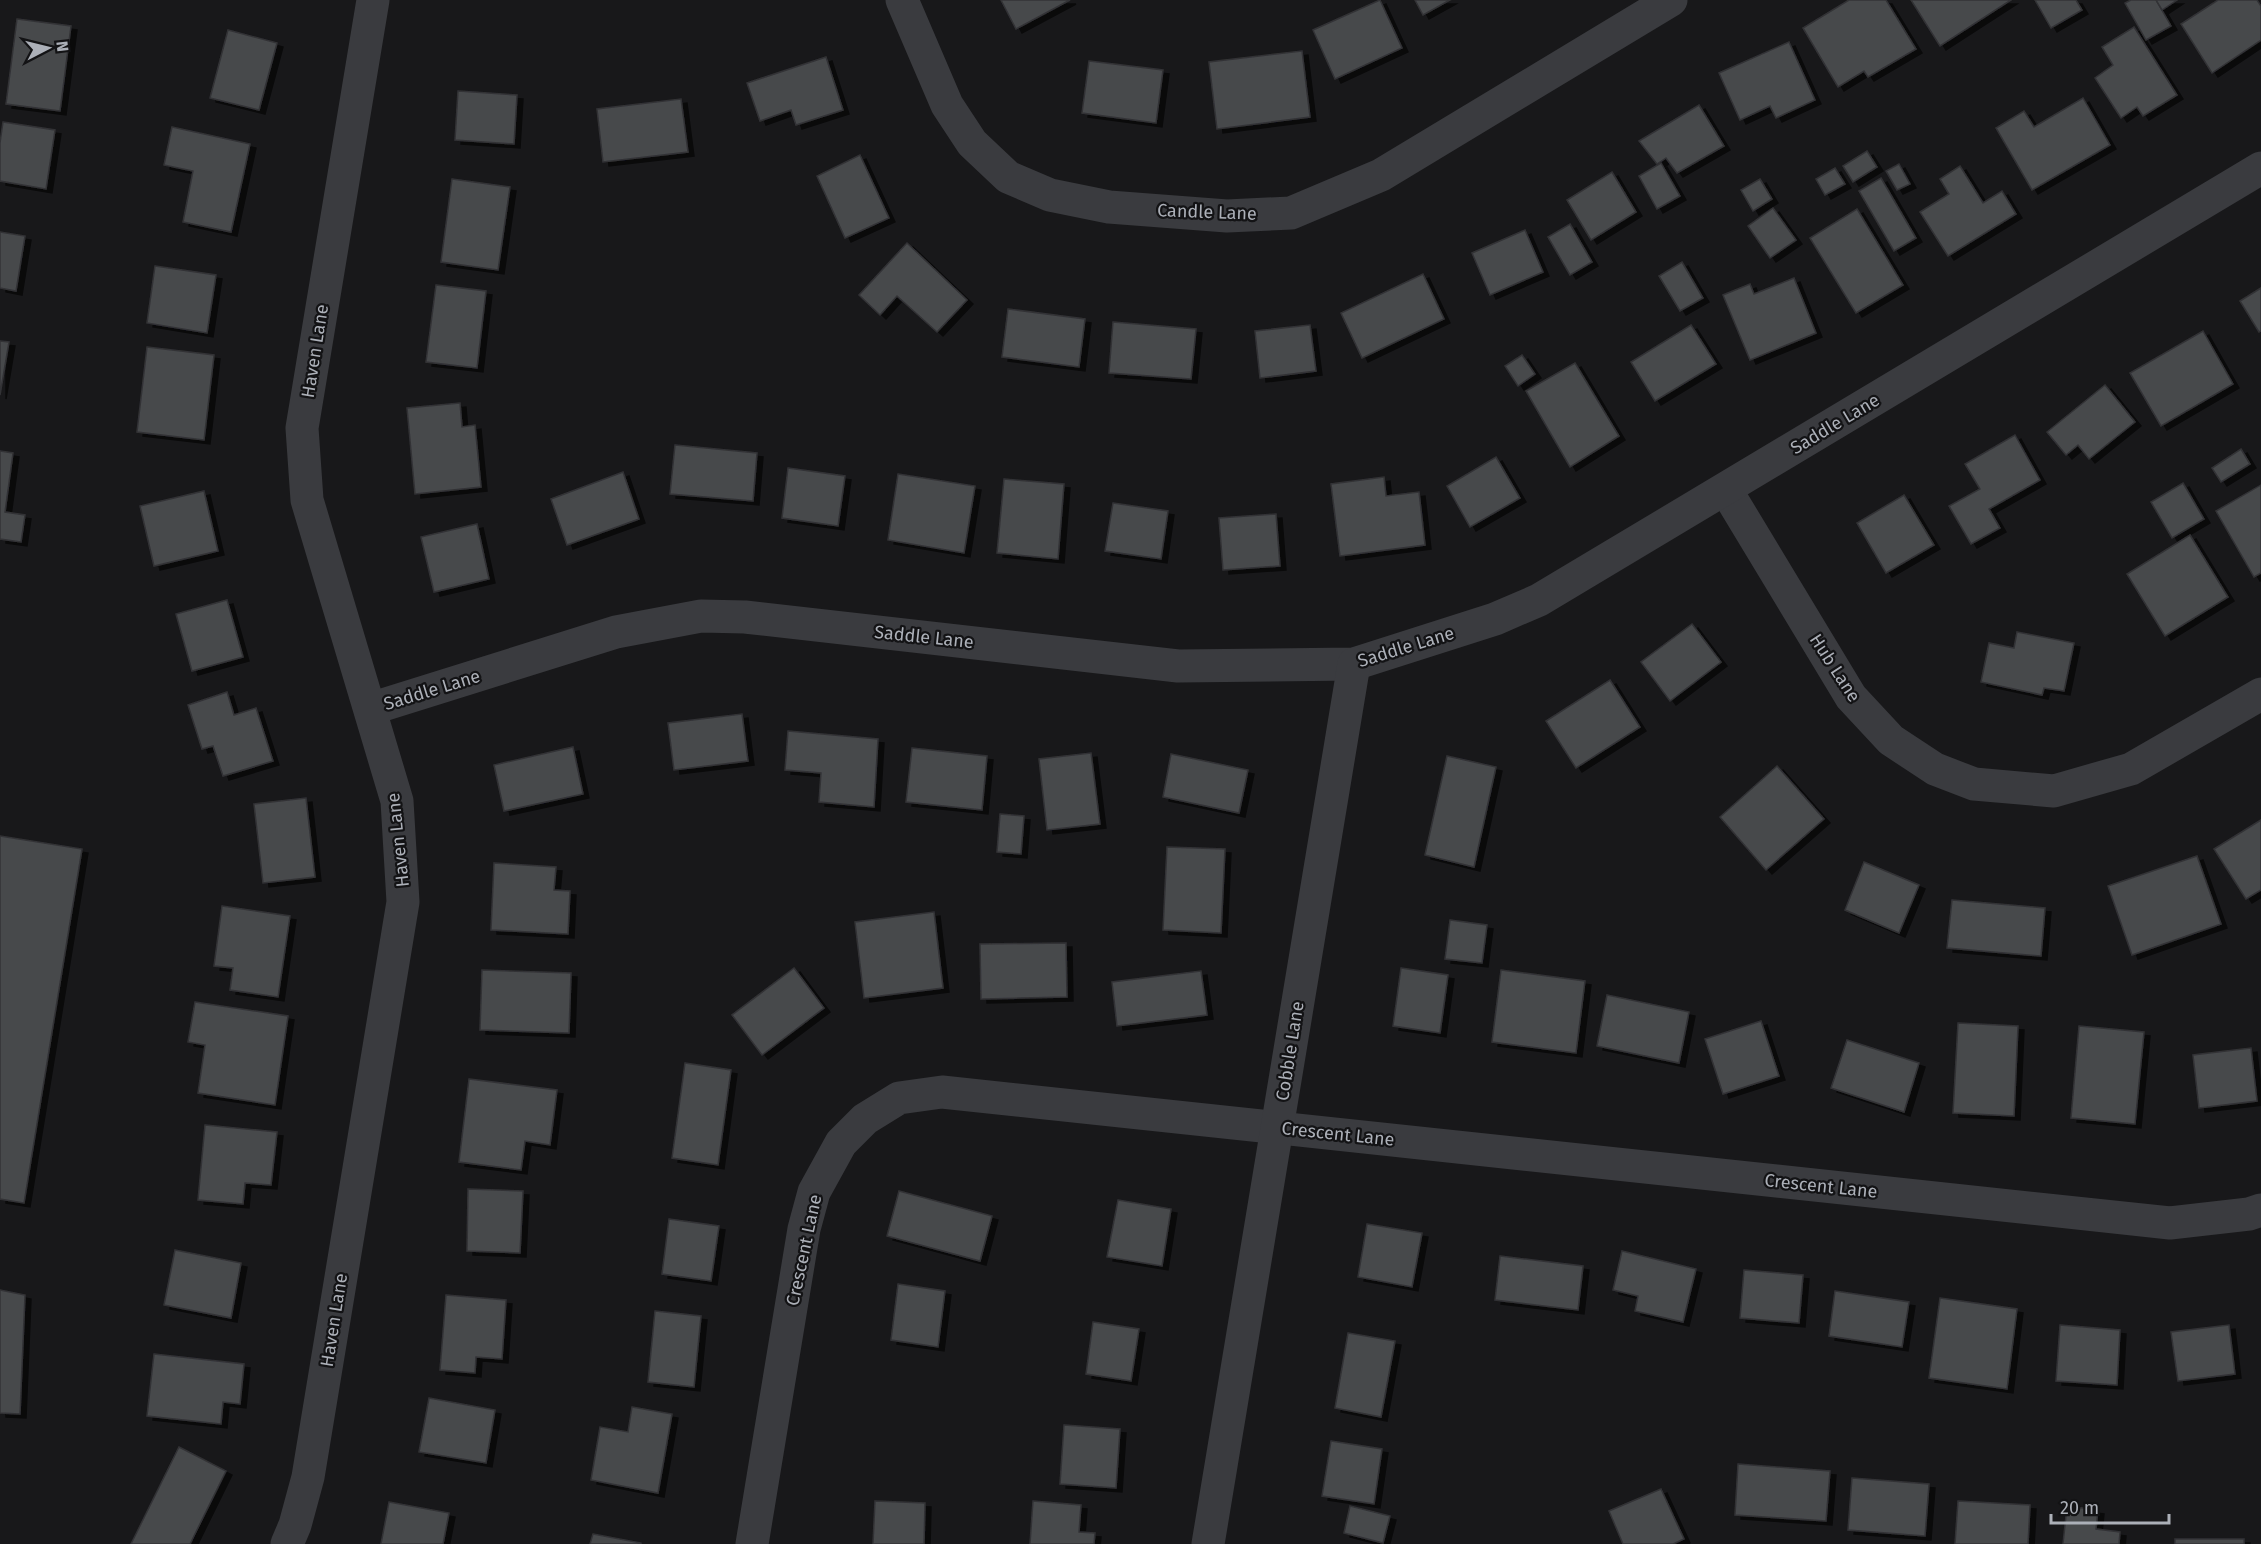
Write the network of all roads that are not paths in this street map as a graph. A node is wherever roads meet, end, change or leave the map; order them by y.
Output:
1 (374, 0) edge
2 (902, 0) edge
3 (1671, 0) edge
4 (2261, 168) edge
5 (1726, 490) junction
6 (1354, 664) junction
7 (2261, 694) edge
8 (370, 709) junction
9 (1278, 1127) junction
10 (2261, 1210) edge
11 (287, 1544) edge
12 (752, 1544) edge
13 (1208, 1544) edge

1 - 8 street, Haven Lane
2 - 3 street, Candle Lane
4 - 5 street, Saddle Lane
5 - 6 street, Saddle Lane
5 - 7 street, Hub Lane
6 - 8 street, Saddle Lane
6 - 9 street, Cobble Lane
8 - 11 street, Haven Lane
9 - 10 street, Crescent Lane
9 - 12 street, Crescent Lane
9 - 13 street, Cobble Lane

